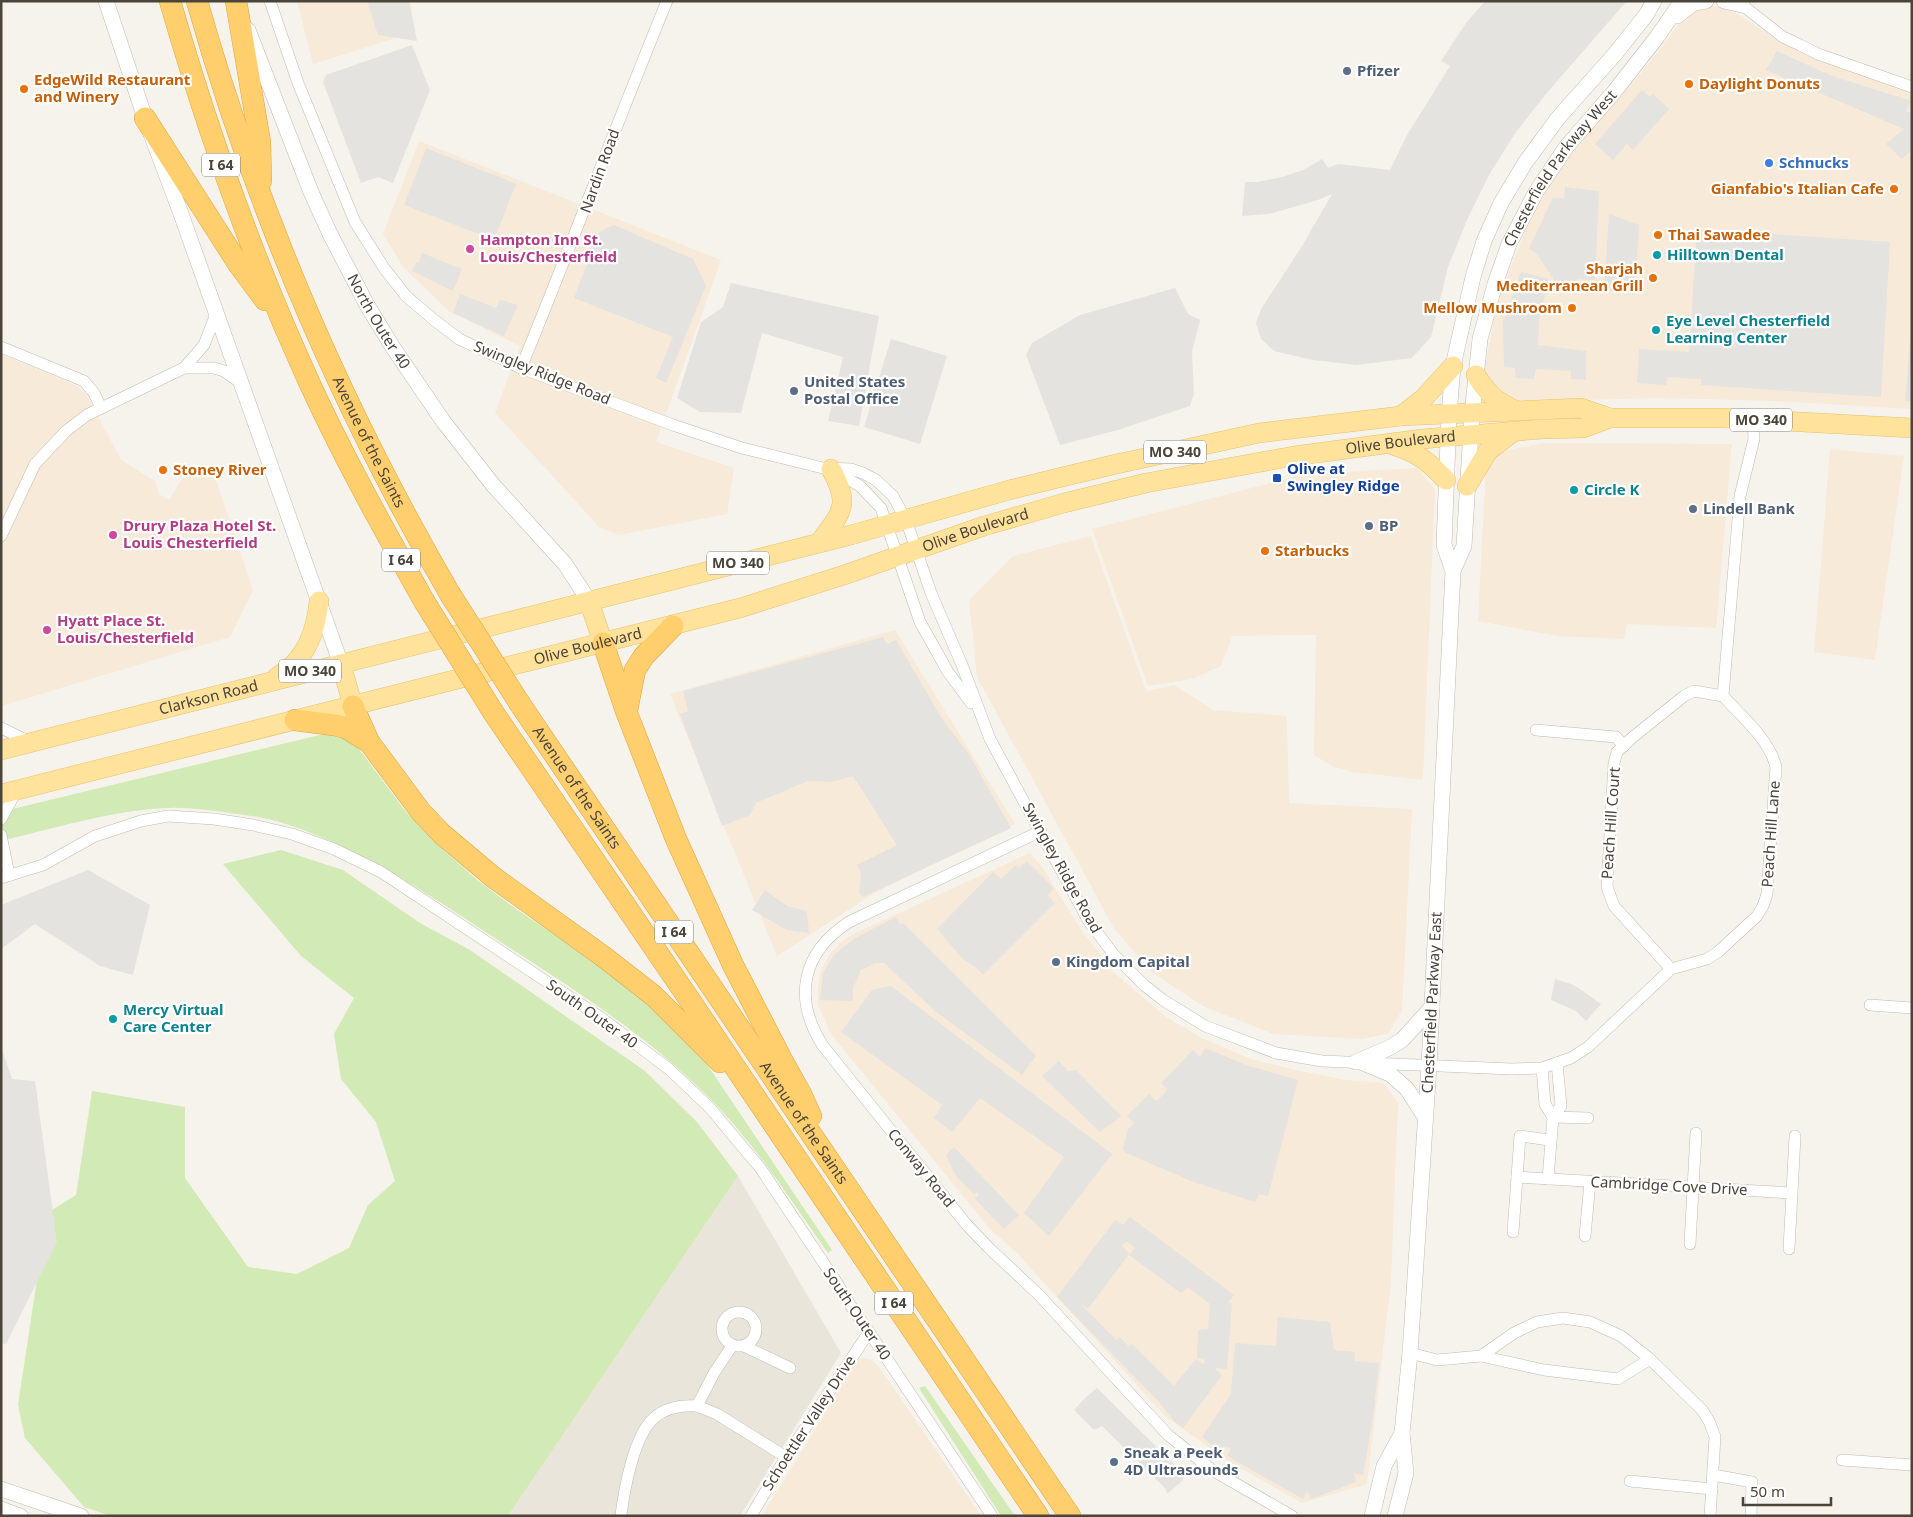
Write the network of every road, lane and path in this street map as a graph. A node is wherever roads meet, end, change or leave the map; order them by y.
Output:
1 (106, 1) edge
2 (170, 1) edge
3 (197, 1) edge
4 (237, 1) edge
5 (270, 1) edge
6 (667, 1) edge
7 (1682, 1) edge
8 (1706, 1) edge
9 (1724, 1) edge
10 (1653, 3) edge
11 (1740, 3) edge
12 (1668, 23) junction
13 (1912, 87) edge
14 (145, 118) junction
15 (261, 199) junction
16 (216, 314) junction
17 (283, 325) junction
18 (1, 347) edge
19 (1453, 366) junction
20 (184, 368) junction
21 (521, 368) junction
22 (1476, 375) junction
23 (241, 383) junction
24 (101, 408) junction
25 (1517, 411) junction
26 (1449, 414) junction
27 (1472, 414) junction
28 (1401, 416) junction
29 (1610, 418) junction
30 (1752, 419) junction
31 (1912, 428) edge
32 (1512, 432) junction
33 (1471, 435) junction
34 (1448, 437) junction
35 (1384, 443) junction
36 (831, 469) junction
37 (1446, 480) junction
38 (1468, 486) junction
39 (897, 522) junction
40 (1, 536) edge
41 (819, 543) junction
42 (916, 549) junction
43 (897, 556) junction
44 (1453, 571) junction
45 (319, 600) junction
46 (589, 601) junction
47 (673, 626) junction
48 (603, 644) junction
49 (341, 664) junction
50 (272, 680) junction
51 (1723, 696) junction
52 (353, 706) junction
53 (626, 710) junction
54 (979, 712) junction
55 (295, 720) junction
56 (1, 728) edge
57 (1536, 730) dead end
58 (30, 742) junction
59 (369, 742) junction
60 (1624, 746) junction
61 (1, 750) edge
62 (9, 792) edge
63 (1, 819) edge
64 (1041, 831) junction
65 (1, 835) edge
66 (5, 877) edge
67 (1672, 969) junction
68 (1870, 1004) dead end
69 (1432, 1007) junction
70 (1912, 1008) edge
71 (1358, 1062) junction
72 (1557, 1063) junction
73 (1428, 1066) junction
74 (1542, 1068) junction
75 (750, 1091) junction
76 (1425, 1117) junction
77 (1553, 1117) junction
78 (1588, 1118) dead end
79 (1696, 1133) dead end
80 (1795, 1136) dead end
81 (1550, 1140) junction
82 (829, 1160) junction
83 (1517, 1177) junction
84 (1548, 1179) junction
85 (1590, 1182) junction
86 (1694, 1188) junction
87 (1791, 1193) junction
88 (1513, 1232) dead end
89 (1585, 1236) dead end
90 (1690, 1244) dead end
91 (1789, 1249) dead end
92 (869, 1332) junction
93 (1410, 1353) junction
94 (1481, 1356) junction
95 (1650, 1359) junction
96 (790, 1368) dead end
97 (697, 1406) junction
98 (1402, 1433) junction
99 (786, 1457) junction
100 (1842, 1460) dead end
101 (1912, 1465) edge
102 (1713, 1475) junction
103 (1630, 1481) dead end
104 (1, 1489) edge
105 (1712, 1489) junction
106 (1, 1509) edge
107 (1374, 1509) edge
108 (1396, 1514) edge
109 (20, 1516) edge
110 (81, 1516) edge
111 (621, 1516) edge
112 (751, 1516) edge
113 (992, 1516) edge
114 (1038, 1516) edge
115 (1070, 1516) edge
116 (1292, 1516) edge
117 (1360, 1516) edge
118 (1710, 1516) edge
119 (1751, 1516) edge

1 - 14 street
2 - 17 highway, Avenue of the Saints / I 64
3 - 15 highway, Avenue of the Saints / I 64
4 - 15 highway
4 - 46 street, North Outer 40
5 - 21 street, Swingley Ridge Road
6 - 21 street, Nardin Road
7 - 12 street, Chesterfield Parkway West
8 - 12 street
9 - 11 street
10 - 19 street, Chesterfield Parkway West
11 - 13 street
12 - 22 street, Chesterfield Parkway West
14 - 16 street
14 - 17 highway
15 - 82 highway, Avenue of the Saints / I 64, bridge
16 - 20 street
16 - 23 street
17 - 75 highway, Avenue of the Saints / I 64, bridge
18 - 24 street
19 - 26 street, Chesterfield Parkway West
19 - 28 main road
20 - 23 street
20 - 24 street
21 - 36 street, Swingley Ridge Road
22 - 25 main road
22 - 27 street, Chesterfield Parkway West
23 - 45 street
24 - 40 street
25 - 27 main road, Olive Boulevard / MO 340
25 - 29 main road, Olive Boulevard / MO 340
26 - 27 main road, Olive Boulevard / MO 340
26 - 28 main road, Olive Boulevard / MO 340
26 - 34 street, Chesterfield Parkway East
27 - 33 street, Chesterfield Parkway East
28 - 39 main road, Olive Boulevard / MO 340
29 - 30 main road, Olive Boulevard / MO 340
29 - 32 main road, Olive Boulevard / MO 340
30 - 31 main road, Olive Boulevard / MO 340
30 - 51 street
32 - 33 main road, Olive Boulevard / MO 340
32 - 38 main road
33 - 34 main road, Olive Boulevard / MO 340
33 - 38 street, Chesterfield Parkway East
34 - 35 main road, Olive Boulevard / MO 340
34 - 37 street, Chesterfield Parkway East
35 - 37 main road
35 - 42 main road, Olive Boulevard / MO 340
36 - 39 street, Swingley Ridge Road
36 - 39 street, Swingley Ridge Road
36 - 41 main road
37 - 44 street, Chesterfield Parkway East
38 - 44 street, Chesterfield Parkway East
39 - 41 main road, Olive Boulevard / MO 340
39 - 42 street, Swingley Ridge Road
39 - 43 street, Swingley Ridge Road
41 - 46 main road, Olive Boulevard / MO 340
42 - 43 main road, Olive Boulevard / MO 340
42 - 54 street, Swingley Ridge Road
43 - 47 main road, Olive Boulevard / MO 340
43 - 54 street, Swingley Ridge Road
44 - 69 street, Chesterfield Parkway East
45 - 49 street
45 - 50 main road
46 - 48 main road
46 - 49 main road, Clarkson Road / MO 340
47 - 48 main road, Olive Boulevard / MO 340
47 - 53 highway
48 - 52 main road, Olive Boulevard / MO 340
48 - 53 highway
49 - 50 main road, Clarkson Road / MO 340
49 - 52 main road
50 - 58 main road, Clarkson Road / MO 340
51 - 60 street, Peach Hill Court
51 - 67 street, Peach Hill Lane
52 - 55 main road, MO 340
52 - 59 highway
53 - 82 highway
54 - 64 street, Swingley Ridge Road
55 - 59 highway
55 - 62 main road, MO 340
56 - 58 street
57 - 60 street
58 - 61 main road, Clarkson Road / MO 340
59 - 75 highway
60 - 67 street, Peach Hill Court
62 - 63 street
64 - 71 street, Swingley Ridge Road
64 - 116 street, Conway Road
65 - 66 street, South Outer 40
66 - 92 street, South Outer 40
67 - 72 street, Peach Hill Lane
68 - 70 street
69 - 71 street
69 - 73 street, Chesterfield Parkway East
71 - 73 street, Swingley Ridge Road
71 - 76 street
72 - 74 street, Peach Hill Lane
72 - 77 street
73 - 74 street, Peach Hill Lane
73 - 76 street, Chesterfield Parkway East
74 - 77 street
75 - 114 highway, Avenue of the Saints / I 64
76 - 93 street, Chesterfield Parkway East
77 - 78 street
77 - 81 street
79 - 86 street
80 - 87 street
81 - 83 street
81 - 84 street
82 - 115 highway, Avenue of the Saints / I 64
83 - 84 street, Cambridge Cove Drive
83 - 88 street
84 - 85 street, Cambridge Cove Drive
85 - 86 street, Cambridge Cove Drive
85 - 89 street
86 - 87 street, Cambridge Cove Drive
86 - 90 street
87 - 91 street
92 - 99 street, Schoettler Valley Drive
92 - 113 street, South Outer 40
93 - 94 street
93 - 98 street, Chesterfield Parkway East
94 - 95 street
94 - 95 street
95 - 102 street
96 - 97 street
97 - 99 street
97 - 111 street
98 - 107 street, Chesterfield Parkway East
98 - 108 street, Chesterfield Parkway East
99 - 112 street, Schoettler Valley Drive
100 - 101 street
102 - 105 street
102 - 119 street
103 - 105 street
104 - 110 street
105 - 118 street
106 - 109 street
107 - 117 street

